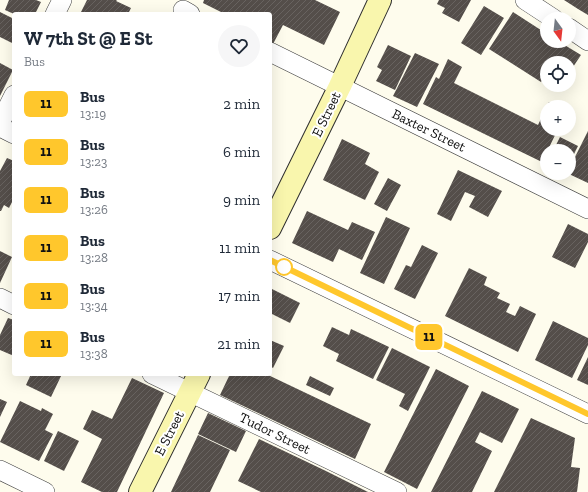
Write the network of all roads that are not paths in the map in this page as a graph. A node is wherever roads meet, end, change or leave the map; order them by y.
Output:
1 (62, 0) edge
2 (380, 0) edge
3 (525, 0) edge
4 (56, 12) edge
5 (543, 12) edge
6 (576, 32) edge
7 (588, 40) edge
8 (272, 53) edge
9 (340, 86) junction
10 (12, 99) edge
11 (0, 123) edge
12 (0, 127) edge
13 (12, 133) edge
14 (588, 209) edge
15 (272, 224) edge
16 (272, 261) edge
17 (0, 298) edge
18 (12, 304) edge
19 (161, 376) edge
20 (194, 383) edge
21 (588, 414) edge
22 (0, 470) edge
23 (45, 492) edge
24 (140, 492) edge
25 (397, 492) edge

1 - 4 street
2 - 9 street, E Street
3 - 5 street
6 - 7 street
8 - 9 street, Baxter Street
9 - 14 street, Baxter Street
9 - 15 street, E Street
10 - 11 street
12 - 13 street
16 - 21 street
17 - 18 street
19 - 20 street, Tudor Street
20 - 24 street, E Street
20 - 25 street, Tudor Street
22 - 23 street

